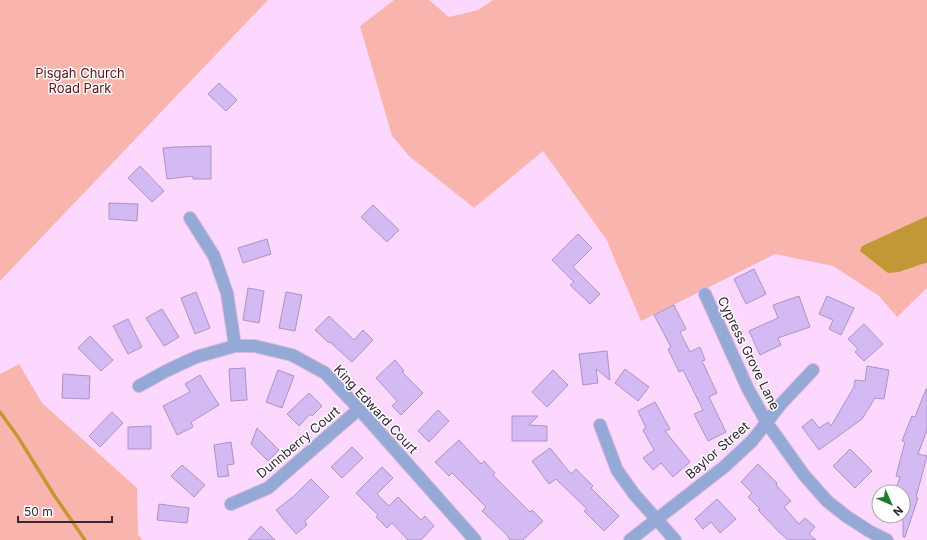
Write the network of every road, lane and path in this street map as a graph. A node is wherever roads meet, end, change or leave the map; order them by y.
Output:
1 (190, 218) dead end
2 (705, 294) dead end
3 (235, 346) junction
4 (813, 370) dead end
5 (139, 386) dead end
6 (359, 409) junction
7 (767, 423) junction
8 (600, 425) dead end
9 (231, 504) dead end
10 (656, 518) junction
11 (469, 538) edge
12 (630, 540) edge
13 (675, 540) edge
14 (887, 540) edge

1 - 3 street
2 - 7 street, Cypress Grove Lane
3 - 5 street, King Edward Court
3 - 6 street, King Edward Court
4 - 7 street, Baylor Street
6 - 9 street, Dunnberry Court
6 - 11 street, King Edward Court
7 - 10 street, Baylor Street
7 - 14 street, Cypress Grove Lane
8 - 10 street
10 - 12 street, Baylor Street
10 - 13 street

